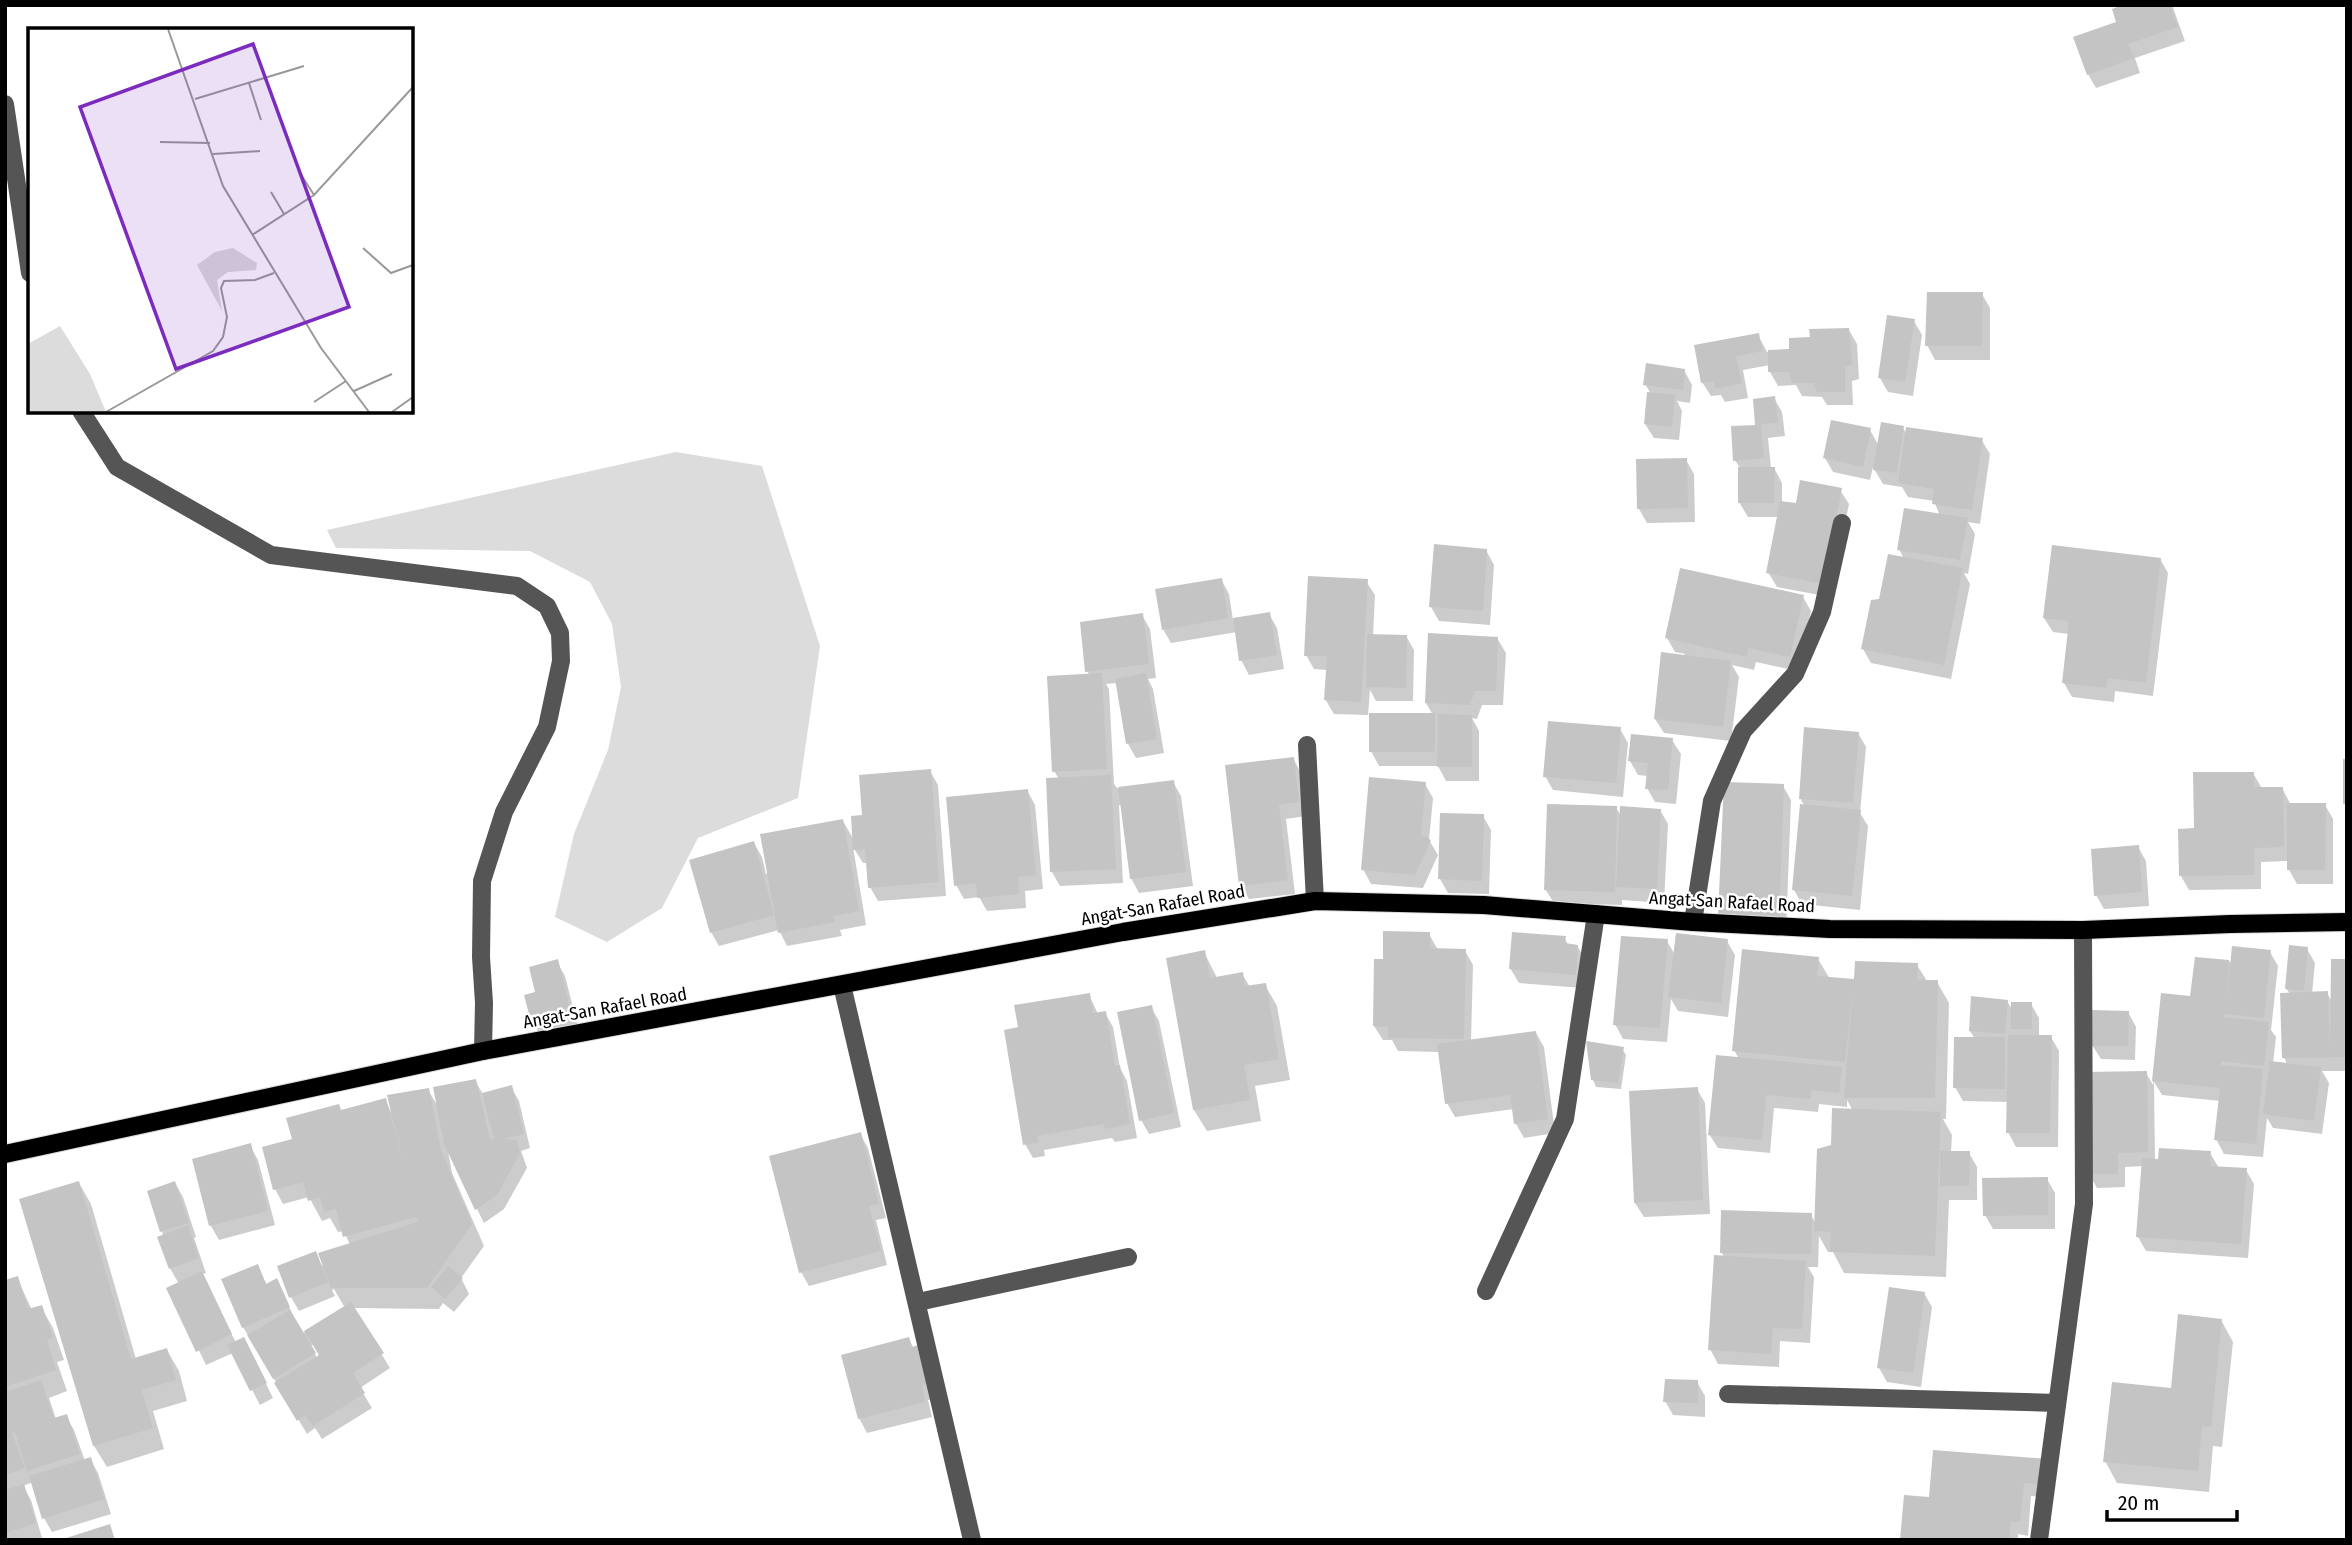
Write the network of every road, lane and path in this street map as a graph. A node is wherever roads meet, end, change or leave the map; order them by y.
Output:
1 (5, 104) edge
2 (28, 259) edge
3 (82, 413) edge
4 (1842, 523) dead end
5 (1307, 745) dead end
6 (1315, 901) junction
7 (1597, 914) junction
8 (1693, 922) junction
9 (2347, 922) edge
10 (2083, 930) junction
11 (842, 985) junction
12 (483, 1051) junction
13 (5, 1154) edge
14 (1128, 1256) dead end
15 (1486, 1291) dead end
16 (918, 1302) junction
17 (1728, 1394) dead end
18 (2057, 1403) junction
19 (972, 1540) edge
20 (2039, 1540) edge

1 - 2 street
3 - 12 street
4 - 8 street
5 - 6 street
6 - 7 main road, Angat-San Rafael Road
6 - 11 main road, Angat-San Rafael Road
7 - 8 main road, Angat-San Rafael Road
7 - 15 street
8 - 10 main road, Angat-San Rafael Road
9 - 10 main road, Angat-San Rafael Road
10 - 18 street
11 - 12 main road, Angat-San Rafael Road
11 - 16 street
12 - 13 main road, Angat-San Rafael Road
14 - 16 street
16 - 19 street
17 - 18 street
18 - 20 street

